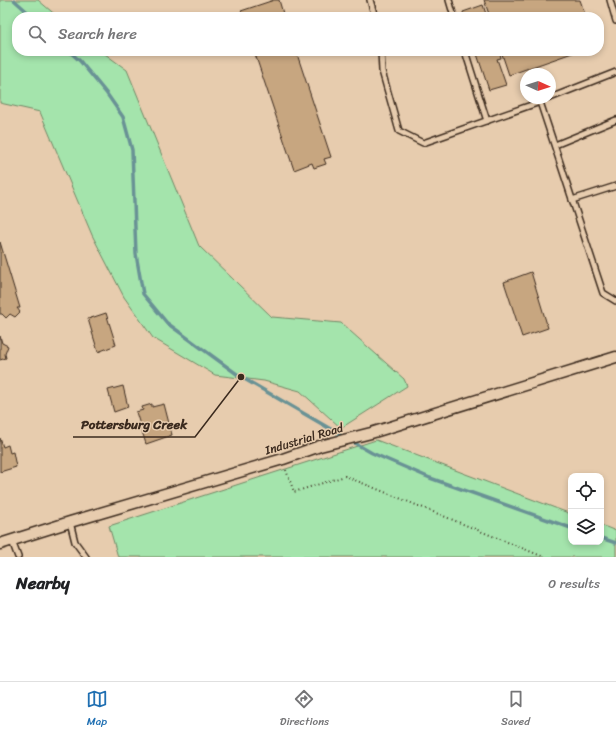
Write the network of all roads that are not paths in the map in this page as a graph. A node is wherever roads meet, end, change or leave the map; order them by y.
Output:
1 (370, 0) edge
2 (449, 0) edge
3 (610, 0) edge
4 (374, 12) edge
5 (453, 12) edge
6 (616, 21) edge
7 (381, 56) edge
8 (467, 56) edge
9 (616, 72) edge
10 (556, 96) edge
11 (534, 104) edge
12 (541, 104) edge
13 (616, 120) edge
14 (487, 121) junction
15 (555, 145) junction
16 (616, 186) edge
17 (572, 200) junction
18 (616, 301) edge
19 (616, 358) edge
20 (70, 522) junction
21 (12, 541) junction
22 (0, 544) edge
23 (18, 557) edge
24 (86, 557) edge

1 - 4 lane
2 - 5 lane
3 - 6 lane
7 - 14 lane
8 - 14 lane
9 - 10 lane
11 - 14 lane
12 - 15 lane
13 - 15 lane
15 - 17 lane
16 - 17 lane
17 - 18 lane
19 - 20 street, Industrial Road
20 - 21 street, Industrial Road
20 - 24 lane
21 - 22 street, Industrial Road
21 - 23 lane

